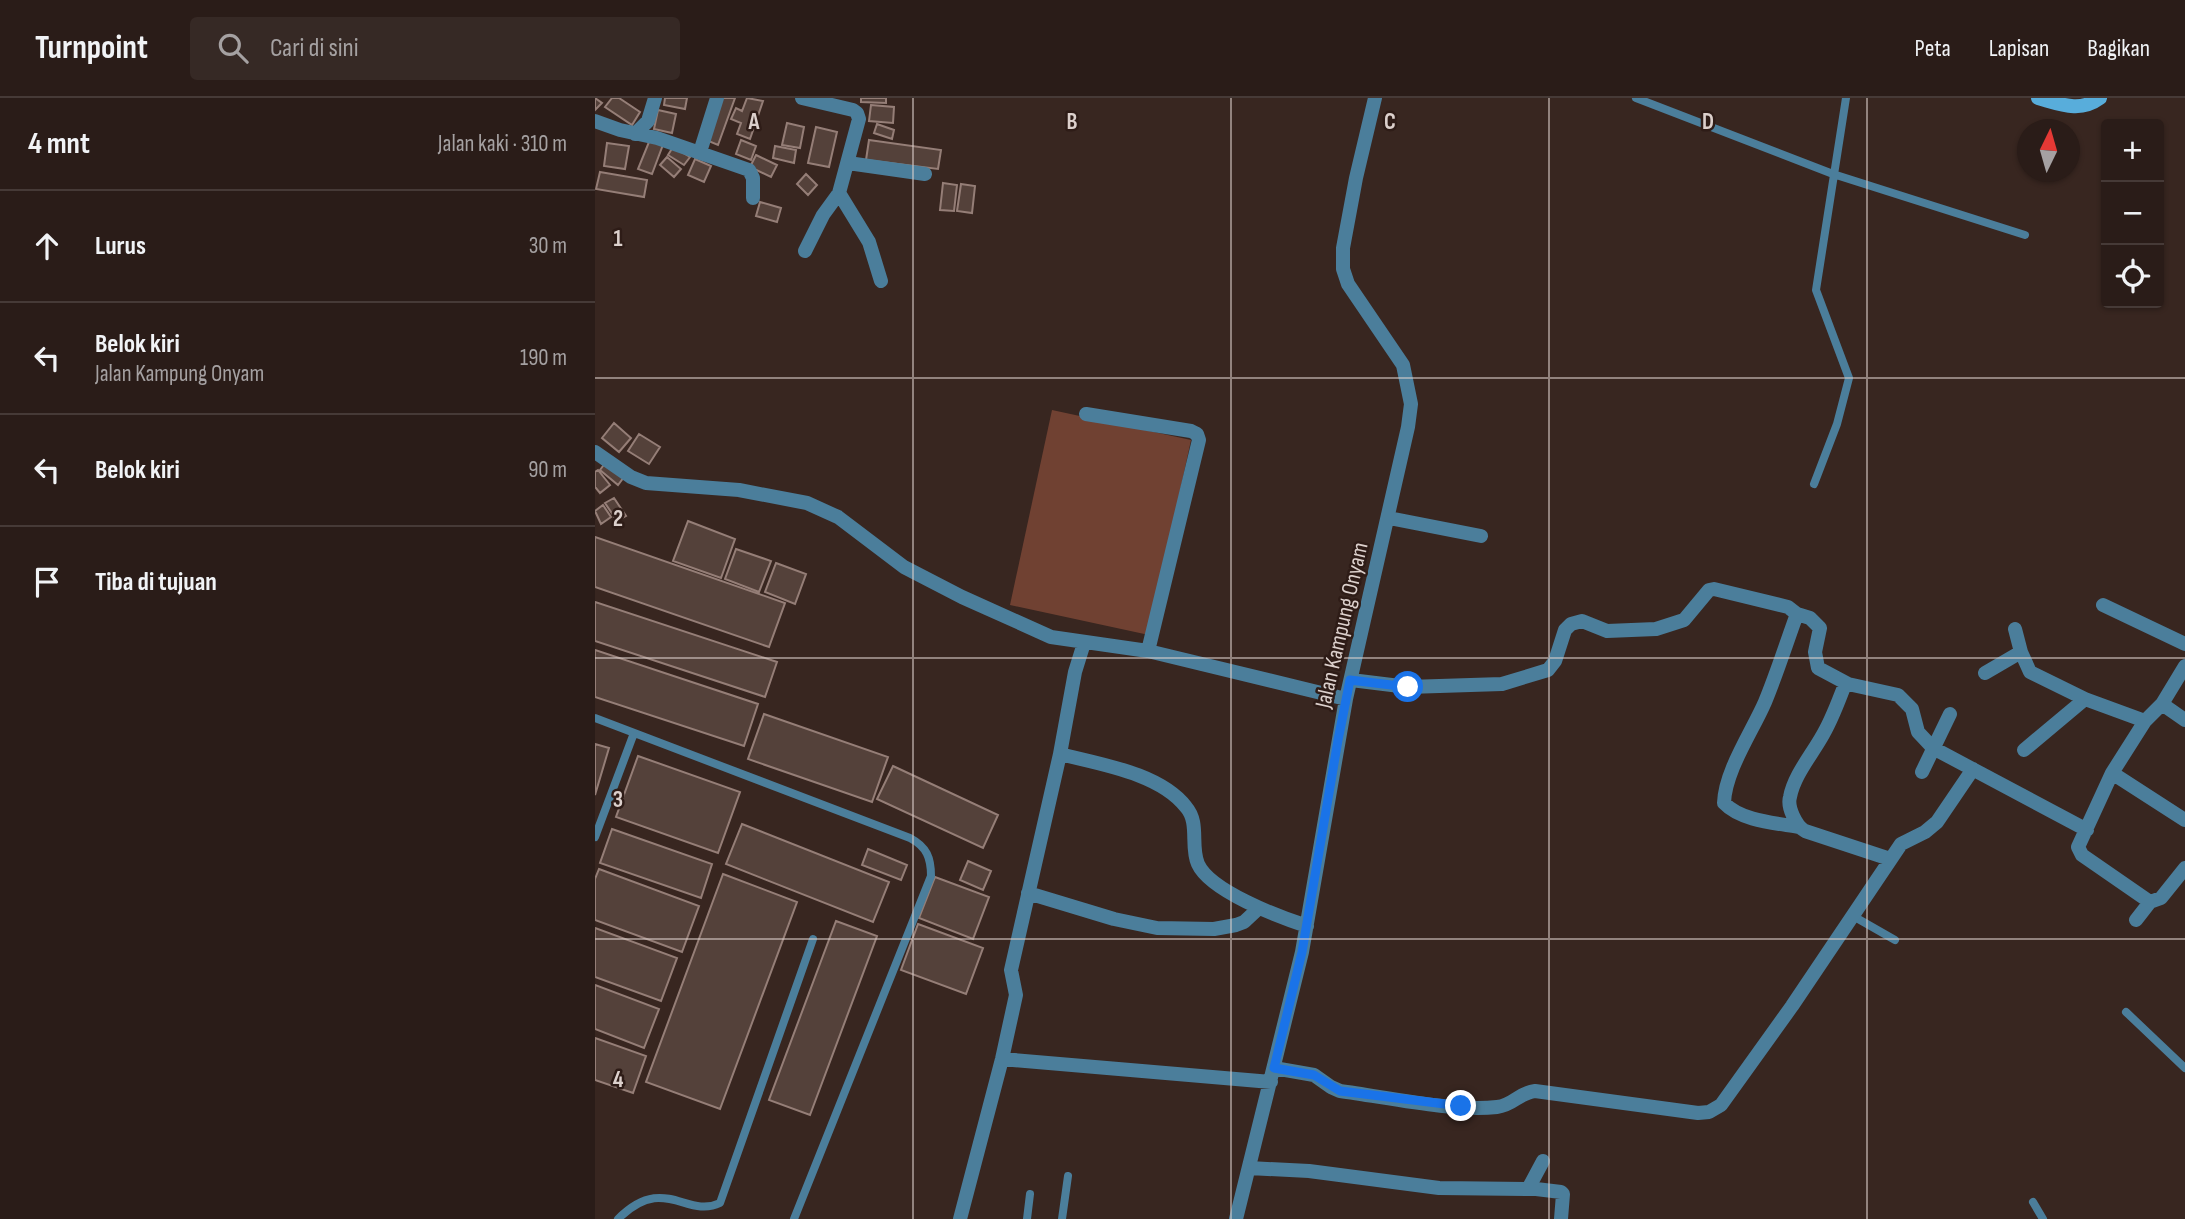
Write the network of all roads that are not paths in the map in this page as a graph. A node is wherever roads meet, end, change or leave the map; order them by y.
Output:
1 (655, 98) edge
2 (717, 98) edge
3 (802, 98) edge
4 (1375, 98) edge
5 (1636, 98) edge
6 (1846, 98) edge
7 (2038, 98) edge
8 (2100, 98) edge
9 (595, 121) edge
10 (635, 134) junction
11 (700, 152) junction
12 (848, 163) junction
13 (925, 174) dead end
14 (1833, 174) junction
15 (839, 193) junction
16 (753, 198) dead end
17 (2025, 235) dead end
18 (805, 251) dead end
19 (881, 281) dead end
20 (1086, 414) dead end
21 (595, 452) edge
22 (1814, 484) dead end
23 (1389, 518) junction
24 (1481, 536) dead end
25 (2103, 605) dead end
26 (1797, 614) junction
27 (2015, 629) dead end
28 (1084, 643) junction
29 (2185, 644) edge
30 (1148, 651) junction
31 (2021, 652) junction
32 (2185, 666) edge
33 (1985, 673) dead end
34 (1350, 680) junction
35 (1848, 684) junction
36 (1346, 699) junction
37 (2085, 699) junction
38 (2162, 704) junction
39 (1950, 714) dead end
40 (595, 718) edge
41 (2185, 720) edge
42 (2145, 721) junction
43 (634, 733) junction
44 (1933, 748) junction
45 (2024, 750) dead end
46 (1060, 754) junction
47 (1973, 769) junction
48 (1922, 772) dead end
49 (2112, 774) junction
50 (2185, 820) edge
51 (1799, 827) junction
52 (2087, 830) junction
53 (595, 837) edge
54 (1890, 859) junction
55 (2185, 868) edge
56 (1028, 893) junction
57 (2150, 902) junction
58 (1259, 908) junction
59 (1853, 916) junction
60 (2136, 920) dead end
61 (1307, 926) junction
62 (813, 939) dead end
63 (1895, 940) dead end
64 (2126, 1012) dead end
65 (1002, 1059) junction
66 (2185, 1068) edge
67 (1272, 1075) junction
68 (1543, 1161) dead end
69 (1249, 1168) junction
70 (1068, 1175) dead end
71 (1528, 1189) junction
72 (1030, 1194) dead end
73 (2033, 1202) dead end
74 (618, 1219) edge
75 (794, 1219) edge
76 (960, 1219) edge
77 (1027, 1219) edge
78 (1062, 1219) edge
79 (1236, 1219) edge
80 (1561, 1219) edge
81 (2043, 1219) edge

1 - 10 street
2 - 11 street
3 - 12 street
4 - 23 street, Jalan Kampung Onyam
5 - 14 lane
6 - 14 lane
7 - 8 street
9 - 10 street
10 - 11 street
11 - 16 street
12 - 13 street
12 - 15 street
14 - 17 lane
14 - 22 lane
15 - 18 street
15 - 19 street
20 - 30 street
21 - 28 street
23 - 24 street
23 - 34 street, Jalan Kampung Onyam
25 - 29 street
26 - 34 street
26 - 35 street
26 - 51 street
27 - 31 street
28 - 30 street
28 - 46 street
30 - 36 street
31 - 33 street
31 - 37 street
32 - 38 street
34 - 36 street, Jalan Kampung Onyam
35 - 44 street
35 - 51 street
36 - 61 street, Jalan Kampung Onyam
37 - 42 street
37 - 45 street
38 - 41 street
38 - 42 street
39 - 44 street
40 - 43 lane
42 - 49 street
43 - 53 lane
43 - 75 lane
44 - 47 street
44 - 48 street
46 - 56 street
46 - 58 street
47 - 52 street
47 - 54 street
49 - 50 street
49 - 52 street
51 - 54 street
52 - 57 street
54 - 59 street
55 - 57 street
56 - 58 street
56 - 65 street
57 - 60 street
58 - 61 street
59 - 63 lane
59 - 67 street
61 - 67 street, Jalan Kampung Onyam
62 - 74 lane
64 - 66 lane
65 - 67 street
65 - 76 street
67 - 69 street, Jalan Kampung Onyam
68 - 71 street
69 - 71 street
69 - 79 street, Jalan Kampung Onyam
70 - 78 lane
71 - 80 street
72 - 77 lane
73 - 81 lane

